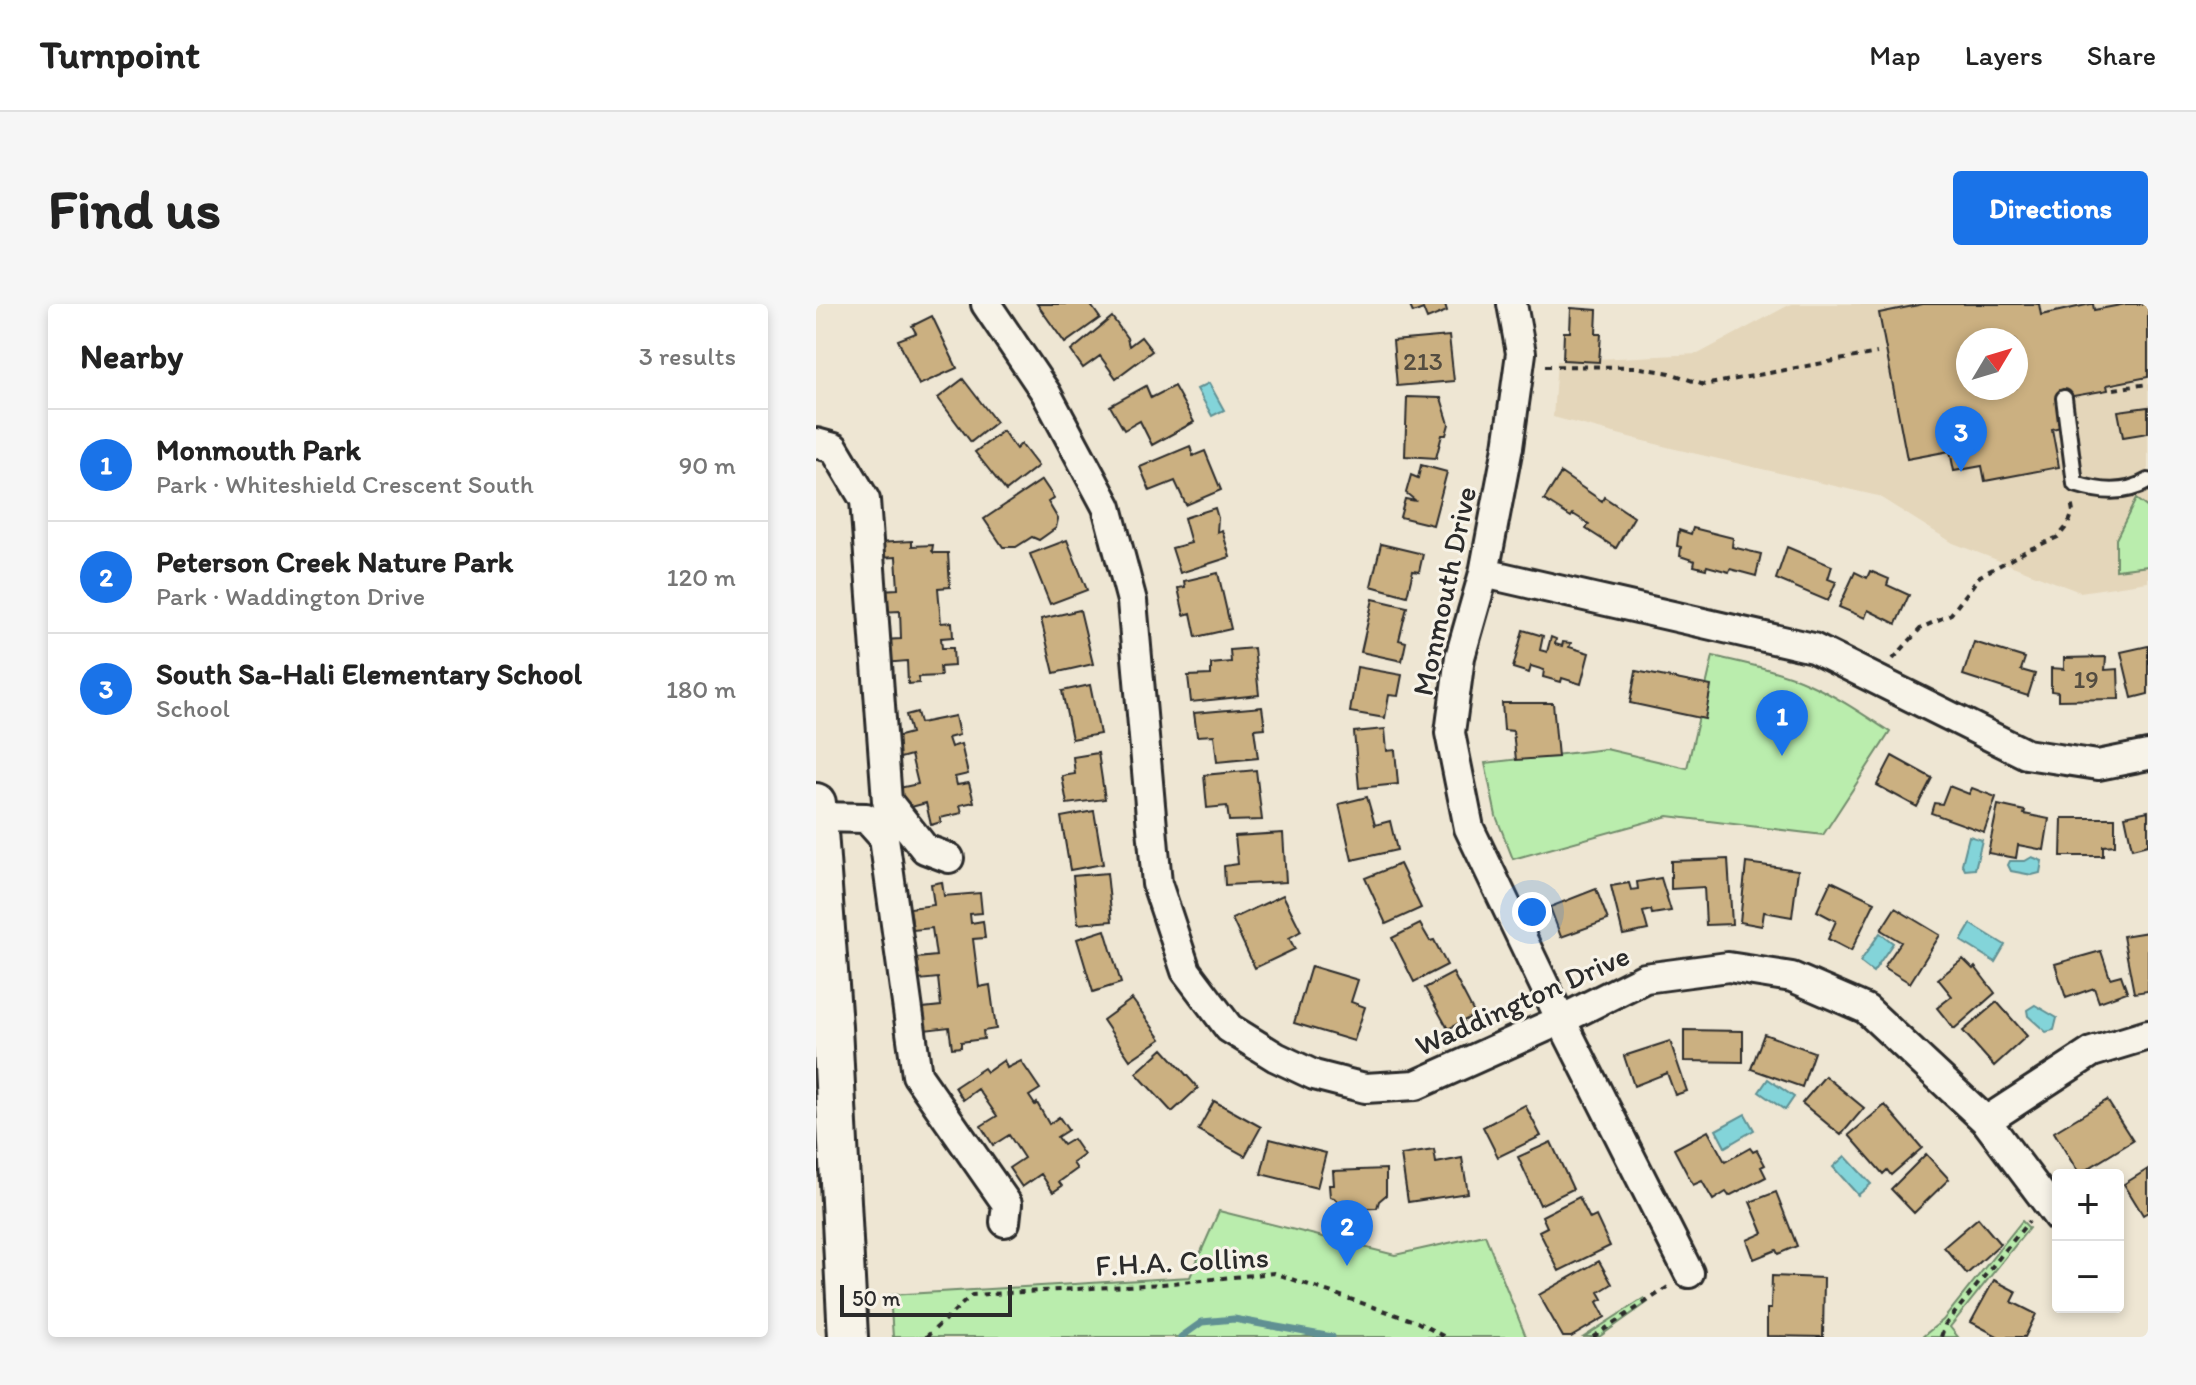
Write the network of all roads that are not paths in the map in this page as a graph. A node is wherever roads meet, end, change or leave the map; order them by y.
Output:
1 (986, 304) edge
2 (1512, 304) edge
3 (2064, 398) dead end
4 (816, 443) edge
5 (2148, 481) edge
6 (1484, 573) junction
7 (2148, 755) edge
8 (816, 803) edge
9 (817, 817) edge
10 (949, 858) dead end
11 (1561, 1020) junction
12 (2148, 1035) edge
13 (1986, 1121) junction
14 (2052, 1209) edge
15 (1005, 1222) dead end
16 (1689, 1273) road end
17 (848, 1337) edge

1 - 11 street, Waddington Drive
2 - 6 street, Monmouth Drive
3 - 5 lane
4 - 10 street
6 - 7 street
6 - 11 street, Monmouth Drive
8 - 9 main road
9 - 15 street
9 - 17 main road
11 - 13 street, Waddington Drive
11 - 16 street, Monmouth Drive
12 - 13 street
13 - 14 street, Waddington Drive

